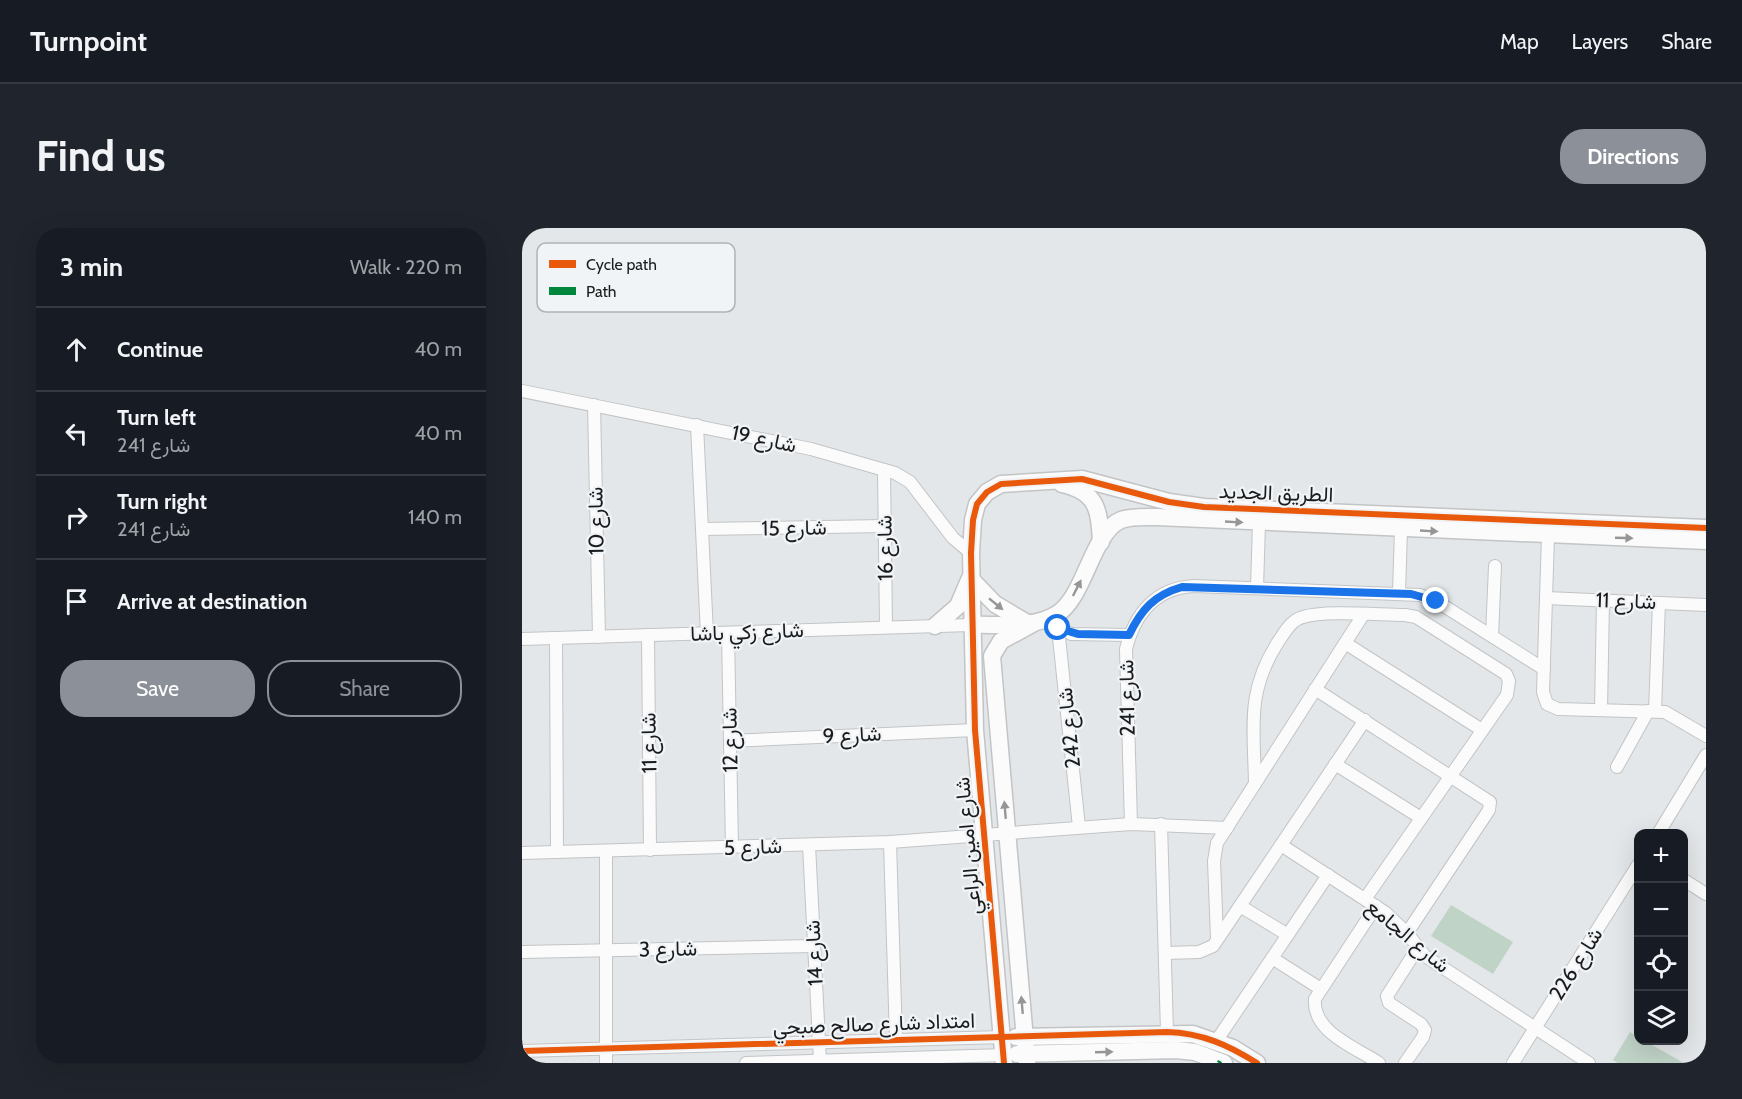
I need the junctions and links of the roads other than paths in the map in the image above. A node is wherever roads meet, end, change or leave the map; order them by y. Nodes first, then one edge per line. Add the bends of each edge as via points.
1 (522, 391) edge
2 (594, 405) junction
3 (698, 425) junction
4 (884, 470) junction
5 (1044, 479) junction
6 (1259, 524) junction
7 (885, 526) junction
8 (1706, 528) edge
9 (702, 529) junction
10 (1401, 530) junction
11 (1548, 536) junction
12 (1706, 541) edge
13 (1101, 542) junction
14 (970, 553) junction
15 (1495, 566) dead end
16 (970, 578) junction
17 (1257, 588) junction
18 (1399, 594) junction
19 (1546, 598) junction
20 (1603, 600) junction
21 (1659, 603) junction
22 (1706, 605) edge
23 (1363, 615) junction
24 (1042, 623) junction
25 (971, 625) junction
26 (935, 626) junction
27 (886, 627) junction
28 (728, 633) junction
29 (707, 634) junction
30 (648, 635) junction
31 (1129, 635) junction
32 (1492, 636) junction
33 (599, 637) junction
34 (556, 638) junction
35 (522, 639) edge
36 (1345, 643) junction
37 (1544, 669) junction
38 (1315, 689) junction
39 (1601, 710) junction
40 (1651, 711) junction
41 (1365, 720) junction
42 (975, 730) junction
43 (1482, 730) junction
44 (1706, 736) edge
45 (730, 741) junction
46 (1706, 755) edge
47 (1335, 764) junction
48 (1617, 767) dead end
49 (1451, 775) junction
50 (1255, 784) junction
51 (1421, 819) junction
52 (1131, 824) junction
53 (1161, 824) junction
54 (1079, 827) junction
55 (1227, 828) junction
56 (1661, 829) edge
57 (1008, 834) junction
58 (984, 836) junction
59 (890, 842) junction
60 (809, 845) junction
61 (1281, 845) junction
62 (732, 847) junction
63 (650, 850) junction
64 (606, 851) junction
65 (557, 852) junction
66 (522, 853) edge
67 (1634, 871) edge
68 (1328, 875) junction
69 (1688, 883) edge
70 (1705, 892) edge
71 (1370, 903) junction
72 (1240, 906) junction
73 (1407, 933) junction
74 (1288, 935) junction
75 (1217, 939) junction
76 (814, 946) junction
77 (1417, 949) junction
78 (606, 950) junction
79 (522, 952) edge
80 (1165, 953) junction
81 (1272, 958) junction
82 (1321, 989) junction
83 (1534, 1029) junction
84 (1167, 1032) junction
85 (1025, 1036) junction
86 (1002, 1037) junction
87 (896, 1040) junction
88 (1217, 1041) junction
89 (818, 1042) junction
90 (606, 1048) junction
91 (522, 1051) edge
92 (1004, 1059) edge
93 (1026, 1059) edge
94 (819, 1061) junction
95 (606, 1063) edge
96 (746, 1063) edge
97 (1224, 1063) edge
98 (1257, 1063) edge
99 (1379, 1063) edge
100 (1405, 1063) edge
101 (1513, 1063) edge
102 (1588, 1063) edge

1 - 2 street, شارع 19
2 - 3 street, شارع 19
2 - 33 street, شارع 10
3 - 4 street, شارع 19 via 811,448
3 - 9 street
4 - 7 street, شارع 16
4 - 14 street, شارع 19 via 910,482 953,538
5 - 8 street, الطريق الجديد via 1082,479 1204,507
5 - 13 street via 1086,492 1099,513
5 - 14 street, الطريق الجديد via 1001,484 987,492 977,504
6 - 10 street, الطريق الجديد
13 -> 6 street, الطريق الجديد via 1115,523 1123,519 1157,517
6 - 17 street
7 - 9 street, شارع 15
7 - 27 street, شارع 16
9 - 29 street
10 -> 11 street, الطريق الجديد
10 - 18 street
11 -> 12 street, الطريق الجديد
11 - 19 street
24 -> 13 street, الطريق الجديد via 1070,603
14 - 16 street, الطريق الجديد
15 - 32 street
16 -> 24 street via 995,604
16 - 25 street, الطريق الجديد
16 - 26 street via 958,606
17 - 18 street, شارع 241
17 - 31 street, شارع 241 via 1194,586 1170,590 1148,604
18 - 32 street, شارع 241 via 1428,597
19 - 20 street, شارع 11
19 - 37 street
20 - 21 street, شارع 11
20 - 39 street
21 - 22 street, شارع 11
21 - 40 street
23 - 36 street
23 - 43 street via 1416,617 1506,674 1507,695
23 - 50 street via 1302,617 1286,629 1264,664 1254,697
24 - 25 street
24 - 31 street via 1078,634
24 - 54 street, شارع 242
57 -> 24 street, شارع امين الراعي via 992,656 1001,641
25 - 26 street, شارع زكي باشا
25 - 42 street, شارع امين الراعي
26 - 27 street, شارع زكي باشا
27 - 28 street, شارع زكي باشا
28 - 29 street, شارع زكي باشا
28 - 45 street, شارع 12
29 - 30 street, شارع زكي باشا
30 - 33 street, شارع زكي باشا
30 - 63 street, شارع 11
31 - 52 street, شارع 241 via 1125,662
32 - 37 street, شارع 241
33 - 34 street, شارع زكي باشا
34 - 35 street, شارع زكي باشا
34 - 65 street
36 - 38 street
36 - 43 street
37 - 39 street via 1544,698 1552,707
38 - 41 street
38 - 50 street
39 - 40 street
40 - 44 street via 1665,712
40 - 48 street
41 - 47 street
41 - 49 street
42 - 45 street, شارع 9
42 - 58 street, شارع امين الراعي
43 - 49 street
45 - 62 street, شارع 12
46 - 56 street
47 - 51 street
47 - 61 street
49 - 51 street
49 - 73 street via 1488,798 1491,806
50 - 55 street
51 - 71 street
52 - 53 street, شارع 5
52 - 54 street, شارع 5
53 - 55 street, شارع 5
53 - 80 street
54 - 57 street, شارع 5
55 - 75 street via 1217,843 1214,861
57 - 58 street, شارع 5
85 -> 57 street, شارع امين الراعي
58 - 59 street, شارع 5
58 - 86 street, شارع امين الراعي
59 - 60 street, شارع 5
59 - 87 street
60 - 62 street, شارع 5
60 - 76 street, شارع 14
61 - 68 street, شارع الجامع
61 - 72 street
62 - 63 street, شارع 5
63 - 64 street, شارع 5
64 - 65 street, شارع 5
64 - 78 street
65 - 66 street, شارع 5
67 - 83 street, شارع 226
68 - 71 street, شارع الجامع
68 - 74 street
69 - 70 street
71 - 73 street, شارع الجامع
71 - 82 street
72 - 74 street
72 - 75 street
73 - 77 street, شارع الجامع
74 - 81 street
75 - 80 street via 1207,950
76 - 78 street, شارع 3
76 - 89 street, شارع 14
77 - 83 street, شارع الجامع
77 - 100 street via 1387,996 1389,1003 1425,1030
78 - 79 street, شارع 3
78 - 90 street
80 - 84 street
81 - 82 street
81 - 88 street
82 - 99 street via 1315,999 1318,1021
83 - 101 street, شارع 226
83 - 102 street, شارع الجامع
84 - 85 street, امتداد شارع صالح صبحي
84 - 88 street, امتداد شارع صالح صبحي
85 - 86 street, امتداد شارع صالح صبحي
85 - 93 street, شارع امين الراعي
86 - 87 street, امتداد شارع صالح صبحي
86 - 92 street, شارع امين الراعي
87 - 89 street, امتداد شارع صالح صبحي
88 - 98 street, امتداد شارع صالح صبحي
89 - 90 street, امتداد شارع صالح صبحي
89 - 94 street, شارع 14
90 - 91 street, امتداد شارع صالح صبحي
90 - 95 street
92 - 93 street, امتداد شارع صالح صبحي
92 - 94 street, امتداد شارع صالح صبحي
93 -> 97 street, امتداد شارع صالح صبحي via 1176,1050 1195,1052
94 - 96 street, امتداد شارع صالح صبحي

